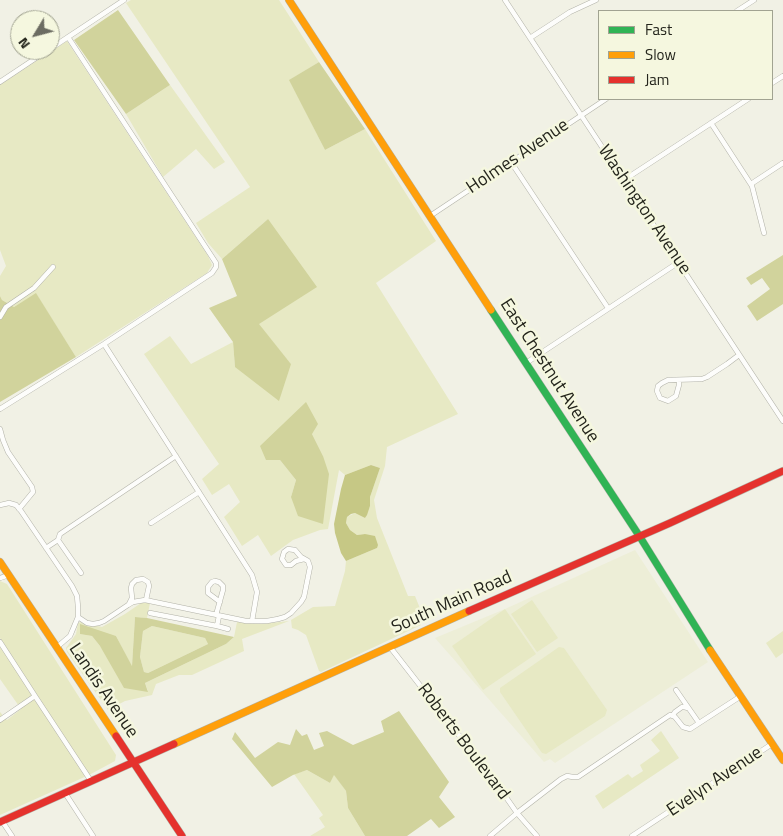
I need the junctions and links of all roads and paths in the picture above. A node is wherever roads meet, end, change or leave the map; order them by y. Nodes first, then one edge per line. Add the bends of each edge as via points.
1 (124, 0) edge
2 (290, 0) edge
3 (505, 0) edge
4 (596, 0) edge
5 (754, 0) edge
6 (739, 10) edge
7 (68, 37) junction
8 (530, 38) junction
9 (60, 42) edge
10 (33, 60) edge
11 (0, 82) edge
12 (604, 100) edge
13 (746, 100) edge
14 (581, 115) junction
15 (712, 123) junction
16 (511, 162) junction
17 (783, 163) edge
18 (624, 180) junction
19 (751, 184) junction
20 (430, 216) junction
21 (764, 233) dead end
22 (679, 262) junction
23 (53, 267) dead end
24 (608, 308) junction
25 (0, 317) edge
26 (104, 344) junction
27 (740, 355) junction
28 (526, 363) junction
29 (679, 380) junction
30 (0, 409) edge
31 (783, 421) edge
32 (0, 429) edge
33 (1, 434) edge
34 (176, 456) junction
35 (783, 471) edge
36 (199, 492) junction
37 (0, 505) edge
38 (19, 509) junction
39 (151, 523) dead end
40 (640, 537) junction
41 (58, 540) junction
42 (46, 548) junction
43 (304, 559) junction
44 (0, 562) edge
45 (81, 573) dead end
46 (9, 575) junction
47 (0, 578) edge
48 (146, 600) junction
49 (220, 602) junction
50 (165, 604) junction
51 (128, 605) junction
52 (150, 613) dead end
53 (163, 616) junction
54 (218, 616) junction
55 (78, 617) junction
56 (252, 621) junction
57 (217, 626) junction
58 (228, 629) dead end
59 (0, 642) edge
60 (57, 647) junction
61 (390, 647) junction
62 (676, 690) dead end
63 (35, 696) junction
64 (741, 696) junction
65 (689, 709) junction
66 (673, 715) junction
67 (0, 720) edge
68 (699, 723) junction
69 (772, 744) junction
70 (783, 760) edge
71 (133, 762) junction
72 (91, 781) junction
73 (65, 793) junction
74 (517, 813) junction
75 (1, 821) edge
76 (12, 836) edge
77 (93, 836) edge
78 (182, 836) edge
79 (490, 836) edge
80 (536, 836) edge
81 (632, 836) edge

1 - 7 street
2 - 20 main road, East Chestnut Avenue
3 - 8 street, Washington Avenue
4 - 8 street via 570,12
5 - 6 street
7 - 9 street
7 - 26 street via 216,263 212,273
8 - 14 street, Washington Avenue
10 - 11 street
12 - 14 street, Holmes Avenue
13 - 15 street
14 - 16 street, Holmes Avenue
14 - 18 street, Washington Avenue
15 - 18 street
15 - 19 street
16 - 20 street, Holmes Avenue
16 - 24 street
17 - 19 street
18 - 22 street, Washington Avenue
19 - 21 street
20 - 28 main road, East Chestnut Avenue
22 - 24 street
22 - 27 street, Washington Avenue
23 - 25 street via 34,288 6,307
24 - 28 street
26 - 30 street
26 - 34 street
27 - 29 street via 707,377
27 - 31 street, Washington Avenue
28 - 40 main road, East Chestnut Avenue
29 - 29 street via 676,396 668,401 660,398 657,391 660,384
32 - 33 street
33 - 38 street via 8,452 32,487 33,492
34 - 36 street
34 - 41 street via 60,534
35 - 40 main road, South Main Road
36 - 39 street
36 - 56 street via 252,575 257,592
37 - 38 street via 9,503
38 - 42 street
40 - 61 main road, South Main Road
40 - 64 main road, East Chestnut Avenue
41 - 42 street
41 - 45 street
42 - 55 street via 77,596
43 - 43 street via 295,550 288,549 282,559 288,566
43 - 56 street via 310,567 304,597 296,608 285,617
44 - 46 main road, Landis Avenue
46 - 47 street
46 - 60 main road, Landis Avenue
48 - 50 street
48 - 51 street
48 - 51 street via 148,582 136,580 132,584 132,598
49 - 49 street via 224,590 215,581 208,587 208,593
49 - 54 street
50 - 53 street
50 - 54 street
51 - 55 street via 99,623 87,623
52 - 53 street
53 - 57 street
54 - 56 street
54 - 57 street
55 - 60 street via 70,636
57 - 58 street
59 - 63 street
60 - 71 main road, Landis Avenue
61 - 71 main road, South Main Road
61 - 74 street, Roberts Boulevard
62 - 65 street
63 - 67 street
63 - 72 street
64 - 68 street
64 - 69 main road, East Chestnut Avenue
65 - 66 street via 682,707
65 - 68 street
66 - 68 street via 686,729
66 - 74 street via 583,774 564,777
69 - 70 main road, East Chestnut Avenue
69 - 81 street, Evelyn Avenue
71 - 72 main road, South Main Road
71 - 78 main road, Landis Avenue
72 - 73 main road, South Main Road
73 - 75 main road, South Main Road
73 - 77 street
74 - 79 street
74 - 80 street, Roberts Boulevard
75 - 76 street

